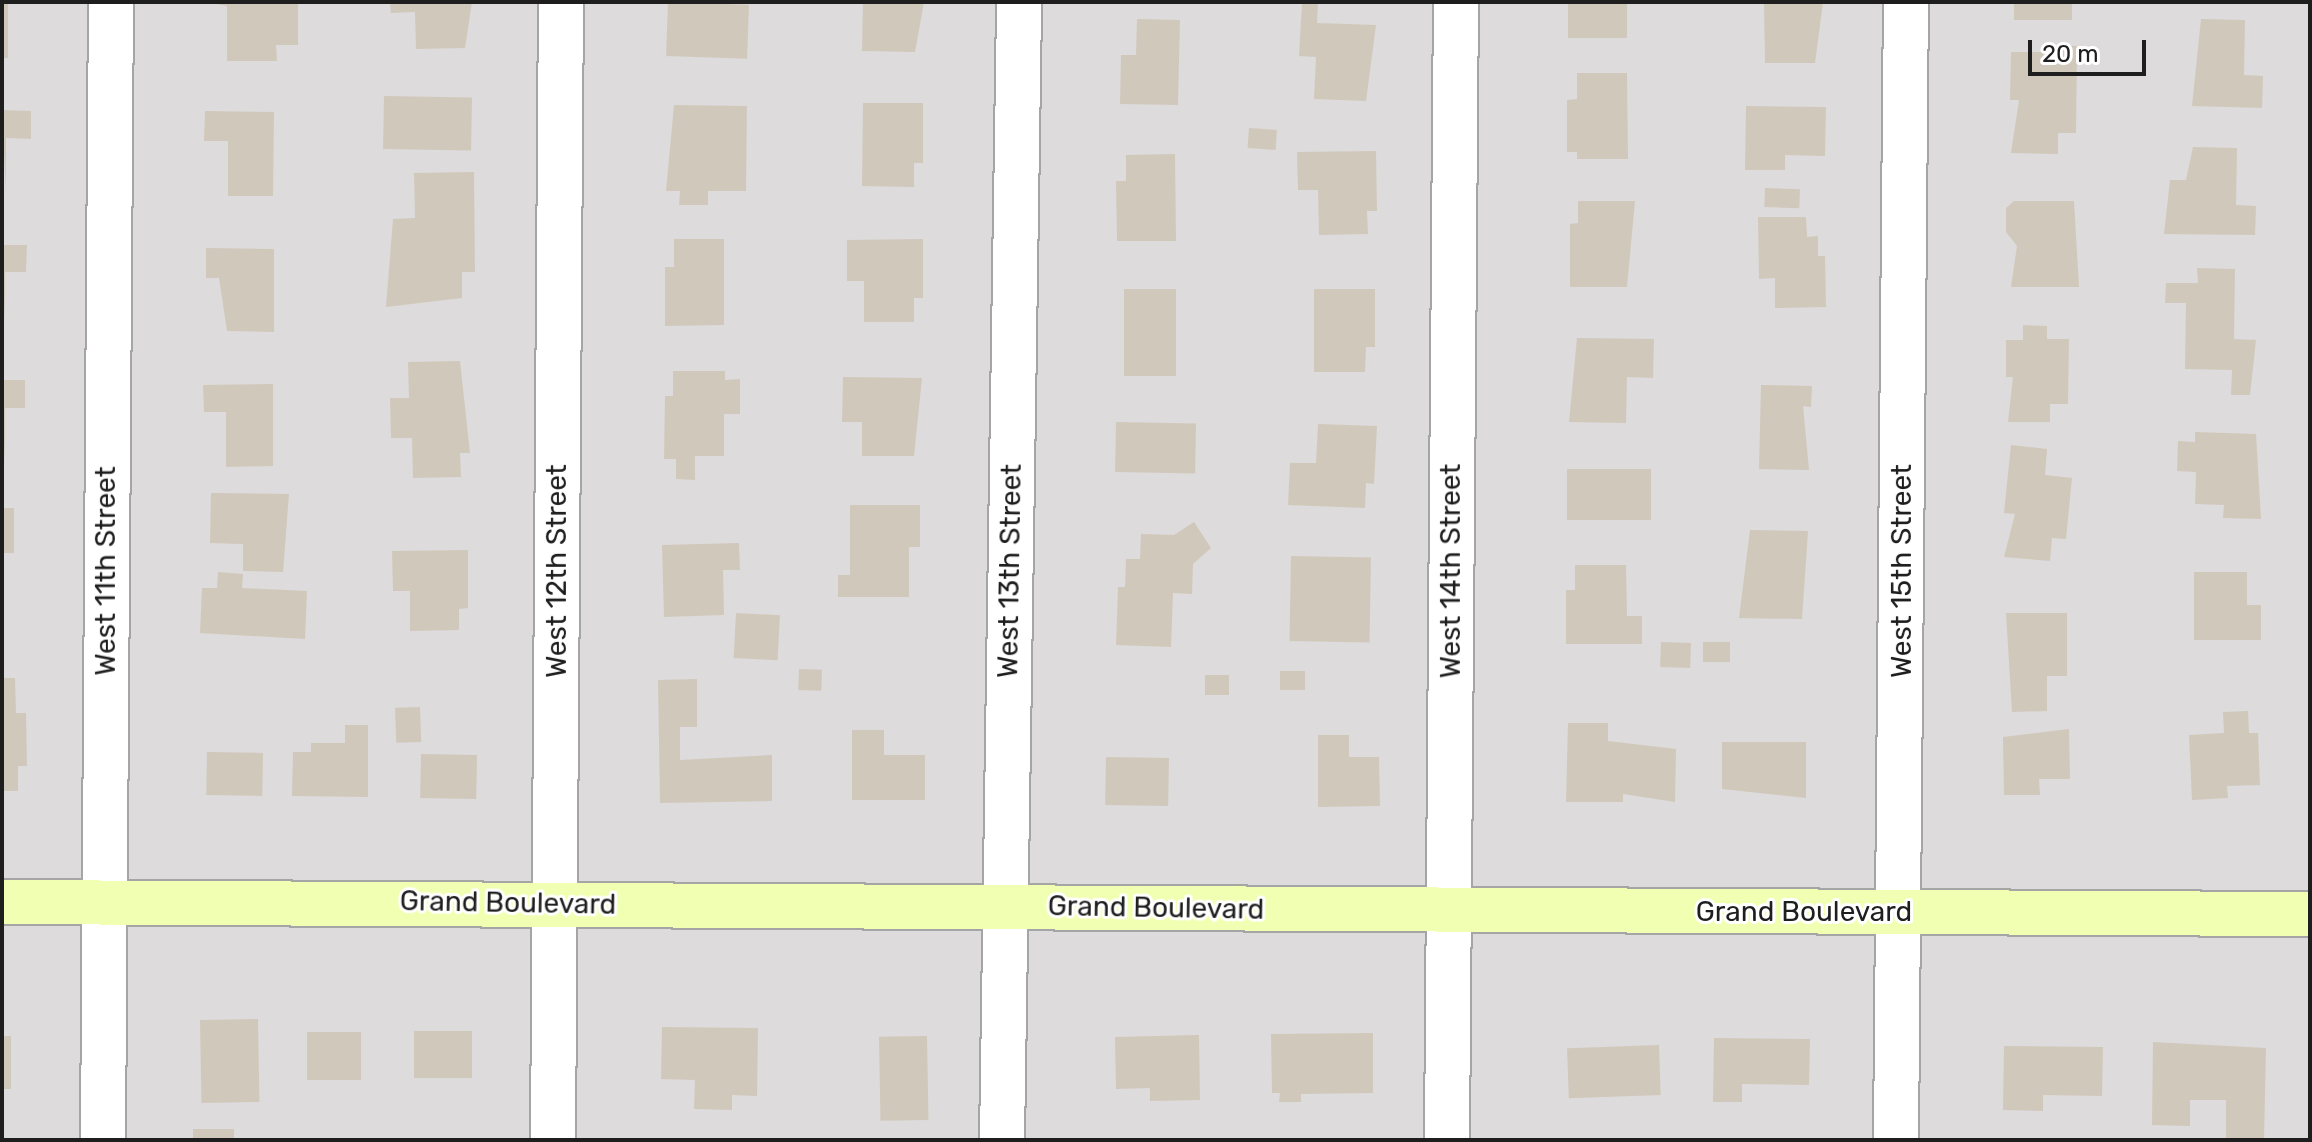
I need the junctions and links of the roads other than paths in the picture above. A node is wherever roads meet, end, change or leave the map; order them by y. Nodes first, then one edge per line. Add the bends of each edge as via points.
1 (111, 2) edge
2 (561, 2) edge
3 (1019, 2) edge
4 (1456, 2) edge
5 (1906, 2) edge
6 (2, 902) edge
7 (104, 902) junction
8 (555, 905) junction
9 (1004, 906) junction
10 (1899, 911) junction
11 (1449, 913) junction
12 (2310, 914) edge
13 (103, 1140) edge
14 (553, 1140) edge
15 (1002, 1140) edge
16 (1447, 1140) edge
17 (1896, 1140) edge

1 - 7 street, West 11th Street
2 - 8 street, West 12th Street
3 - 9 street, West 13th Street
4 - 11 street, West 14th Street
5 - 10 street, West 15th Street
6 - 7 street, Grand Boulevard
7 - 8 street, Grand Boulevard
7 - 13 street, West 11th Street
8 - 9 street, Grand Boulevard
8 - 14 street, West 12th Street
9 - 11 street, Grand Boulevard
9 - 15 street, West 13th Street
10 - 11 street, Grand Boulevard
10 - 12 street, Grand Boulevard
10 - 17 street, West 15th Street
11 - 16 street, West 14th Street

